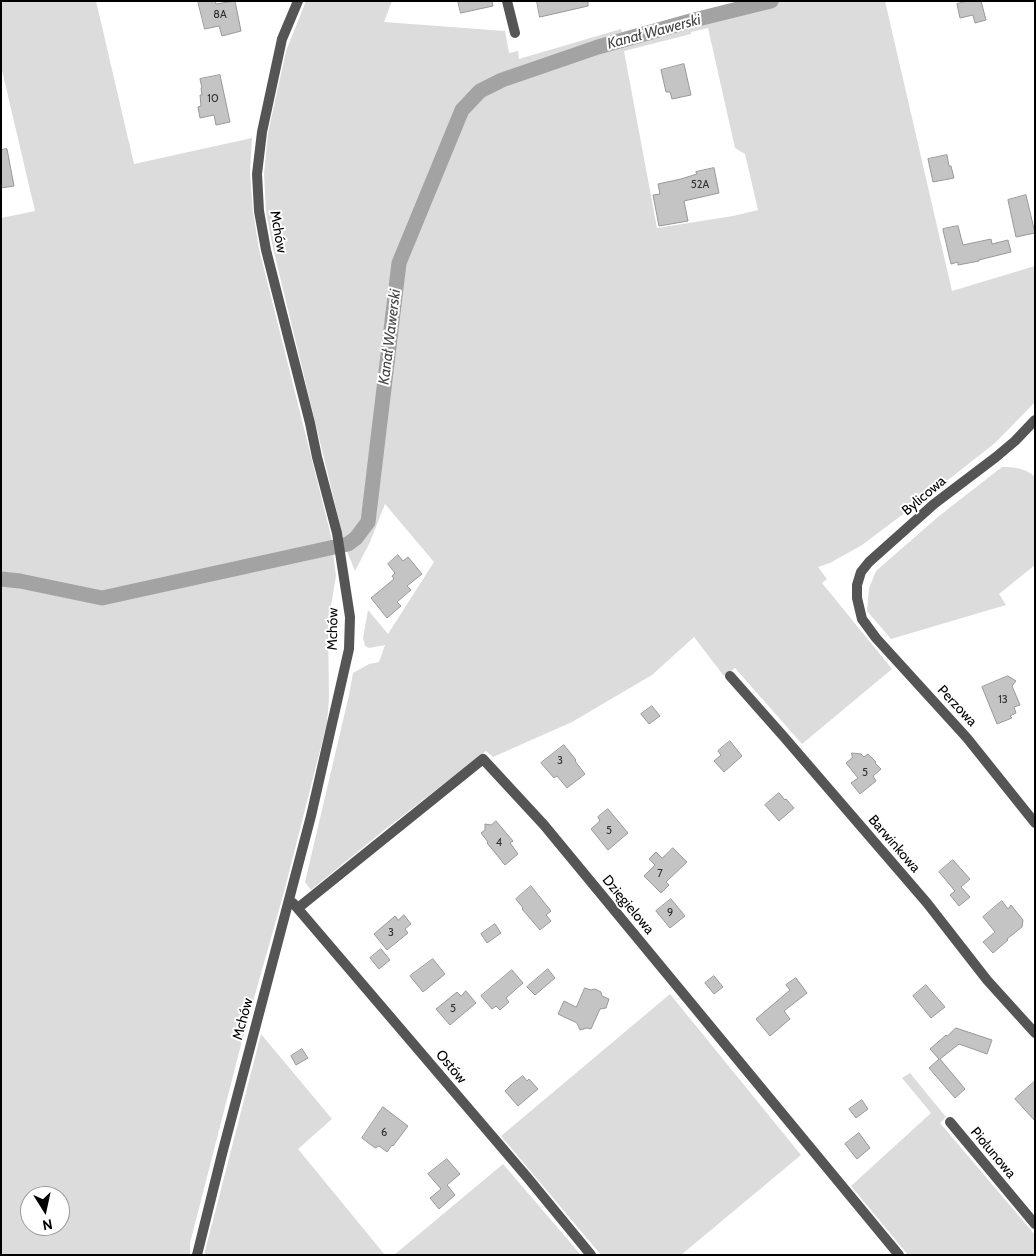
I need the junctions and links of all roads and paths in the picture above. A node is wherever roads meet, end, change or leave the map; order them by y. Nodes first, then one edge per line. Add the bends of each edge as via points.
1 (298, 1) edge
2 (507, 1) edge
3 (515, 33) dead end
4 (1035, 420) edge
5 (859, 609) joint
6 (730, 676) dead end
7 (1035, 823) edge
8 (289, 899) junction
9 (298, 908) junction
10 (1035, 1033) edge
11 (950, 1122) dead end
12 (1035, 1224) edge
13 (198, 1255) edge
14 (591, 1255) edge
15 (899, 1255) edge

1 - 8 street, Mchów via 282,39 262,132 257,174 260,211 266,250 337,533 350,617 349,649
2 - 3 street
4 - 5 street, Bylicowa via 1015,441 934,504 869,562 857,585
5 - 7 street, Perzowa via 876,638 967,738
6 - 10 street, Barwinkowa
8 - 9 street, Ostów
8 - 13 street, Mchów
9 - 14 street, Ostów
9 - 15 street, Dzięgielowa via 483,759 544,825
11 - 12 street, Piołunowa

